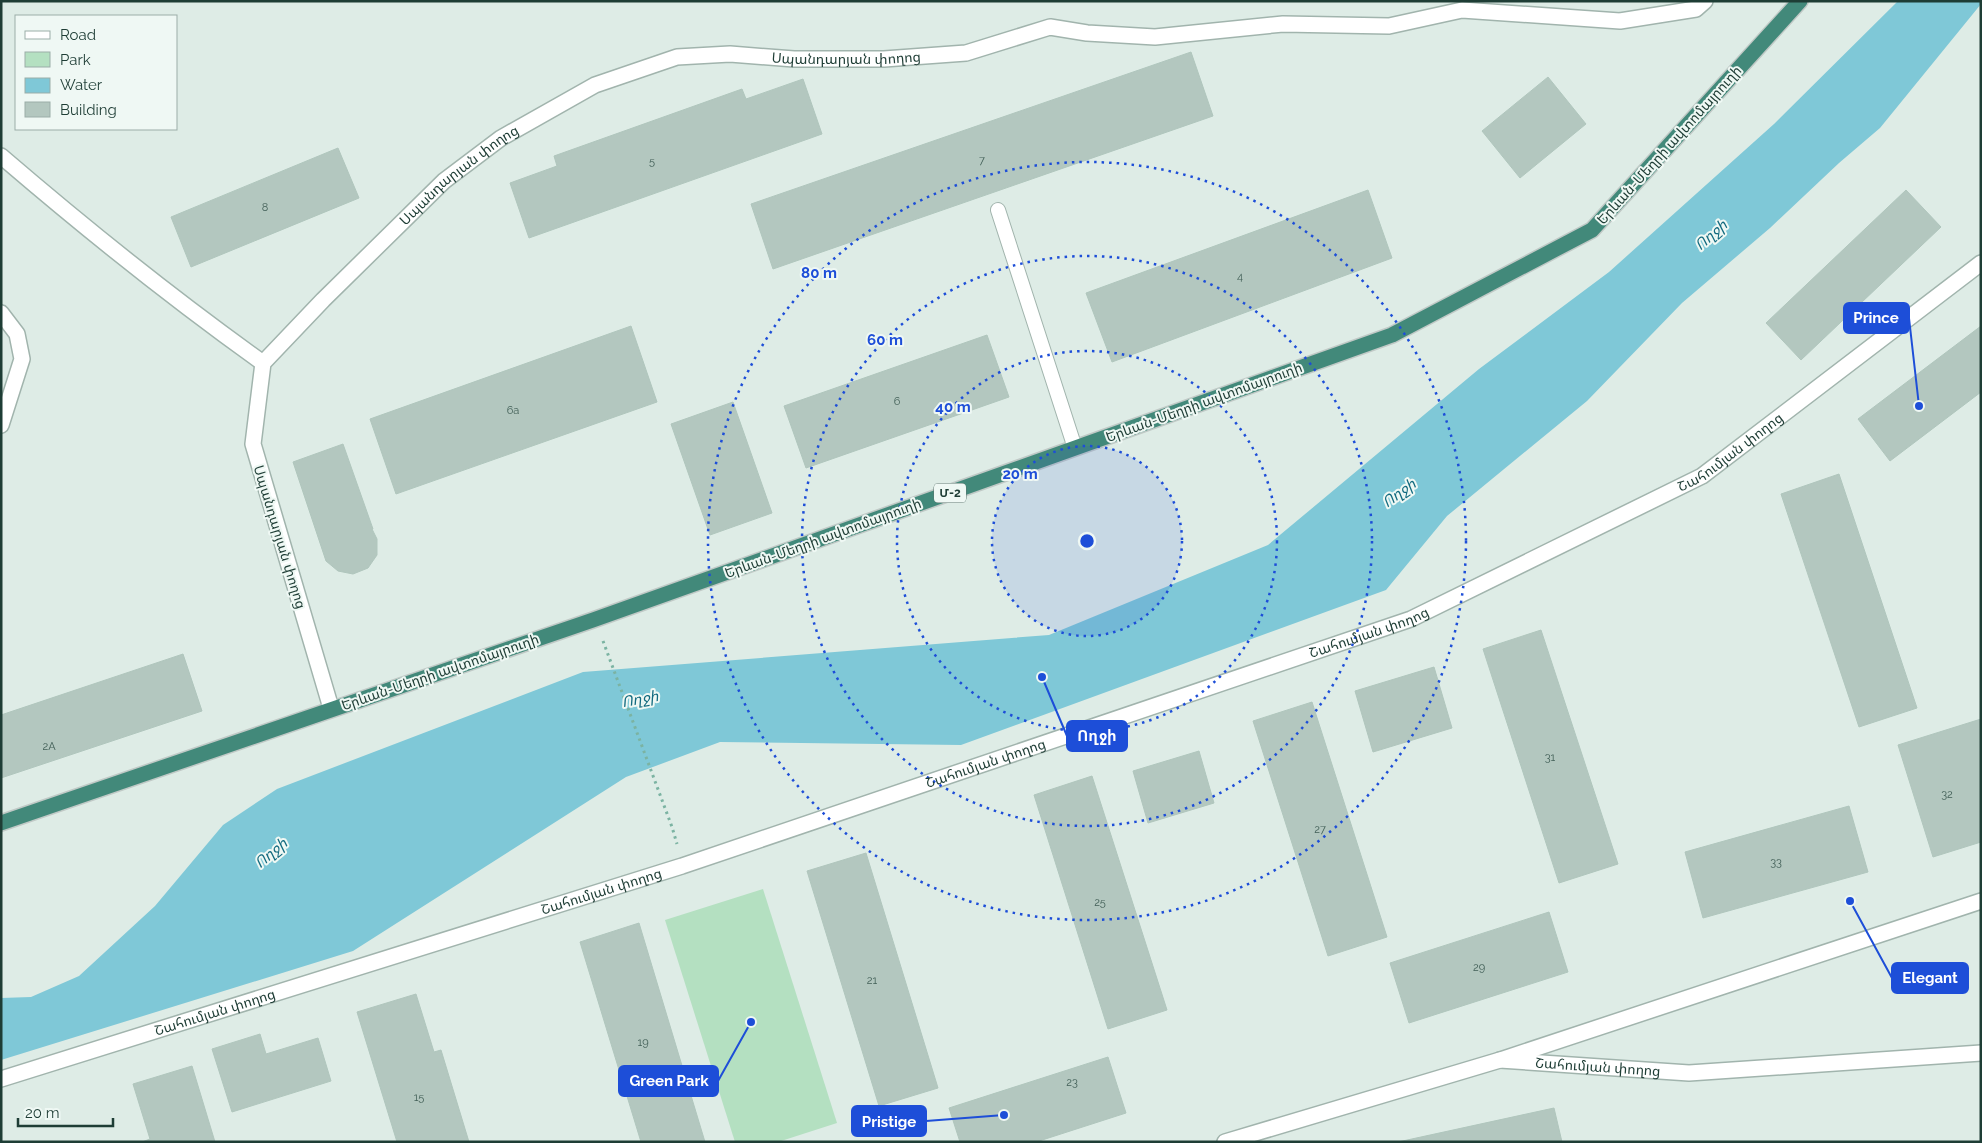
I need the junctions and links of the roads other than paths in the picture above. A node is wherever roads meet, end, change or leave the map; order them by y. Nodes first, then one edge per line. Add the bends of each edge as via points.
1 (1705, 1) edge
2 (1800, 1) edge
3 (1, 156) edge
4 (998, 210) dead end
5 (1981, 263) edge
6 (1, 313) edge
7 (263, 363) junction
8 (1, 425) edge
9 (1075, 448) junction
10 (331, 708) junction
11 (1, 823) edge
12 (1981, 902) edge
13 (1981, 1053) edge
14 (1500, 1060) junction
15 (1, 1079) edge
16 (1225, 1142) edge

1 - 7 street, Սպանդարյան փողոց via 1696,9 1620,21 1462,10 1389,26 1283,24 1156,37 1087,33 1050,26 966,53 884,59 794,59 730,54 677,57 595,85 502,138 444,181
2 - 9 highway, Երևան-Մեղրի ավտոմայրուղի / Մ-2 via 1592,230 1392,335
3 - 7 street via 186,308
4 - 9 lane
5 - 15 street, Շահումյան փողոց via 1702,476 1411,619 682,866
6 - 8 street via 17,334 22,359
7 - 10 street, Սպանդարյան փողոց via 253,444
9 - 10 highway, Երևան-Մեղրի ավտոմայրուղի / Մ-2 via 593,620
10 - 11 highway, Երևան-Մեղրի ավտոմայրուղի / Մ-2
12 - 14 street
13 - 14 street, Շահումյան փողոց via 1689,1074
14 - 16 street, Շահումյան փողոց

